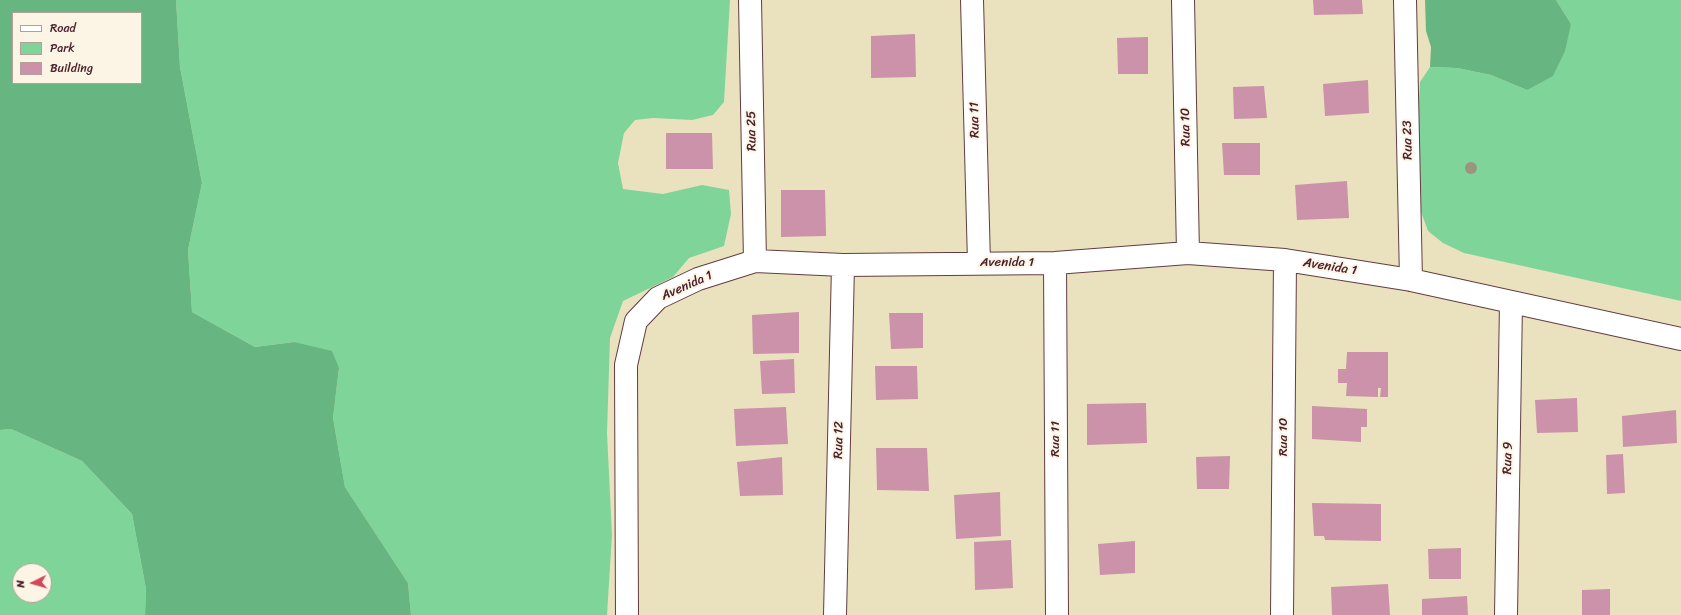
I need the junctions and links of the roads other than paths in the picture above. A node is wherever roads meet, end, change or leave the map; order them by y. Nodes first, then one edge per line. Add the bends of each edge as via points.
1 (750, 0) edge
2 (972, 0) edge
3 (1183, 0) edge
4 (1405, 0) edge
5 (1188, 253) junction
6 (1285, 260) junction
7 (755, 261) junction
8 (1055, 262) junction
9 (979, 263) junction
10 (843, 265) junction
11 (1411, 280) junction
12 (1511, 302) junction
13 (1681, 339) edge
14 (627, 615) edge
15 (835, 615) edge
16 (1057, 615) edge
17 (1282, 615) edge
18 (1506, 615) edge

1 - 7 street, Rua 25
2 - 9 street, Rua 11
3 - 5 street, Rua 10
4 - 11 street, Rua 23
5 - 6 street, Avenida 1
5 - 8 street, Avenida 1
6 - 11 street, Avenida 1
6 - 17 street, Rua 10
7 - 10 street, Avenida 1
7 - 14 street, Avenida 1 via 698,279 658,298 636,321 626,365
8 - 9 street, Avenida 1
8 - 16 street, Rua 11
9 - 10 street, Avenida 1
10 - 15 street, Rua 12
11 - 12 street, Avenida 1
12 - 13 street, Avenida 1
12 - 18 street, Rua 9

